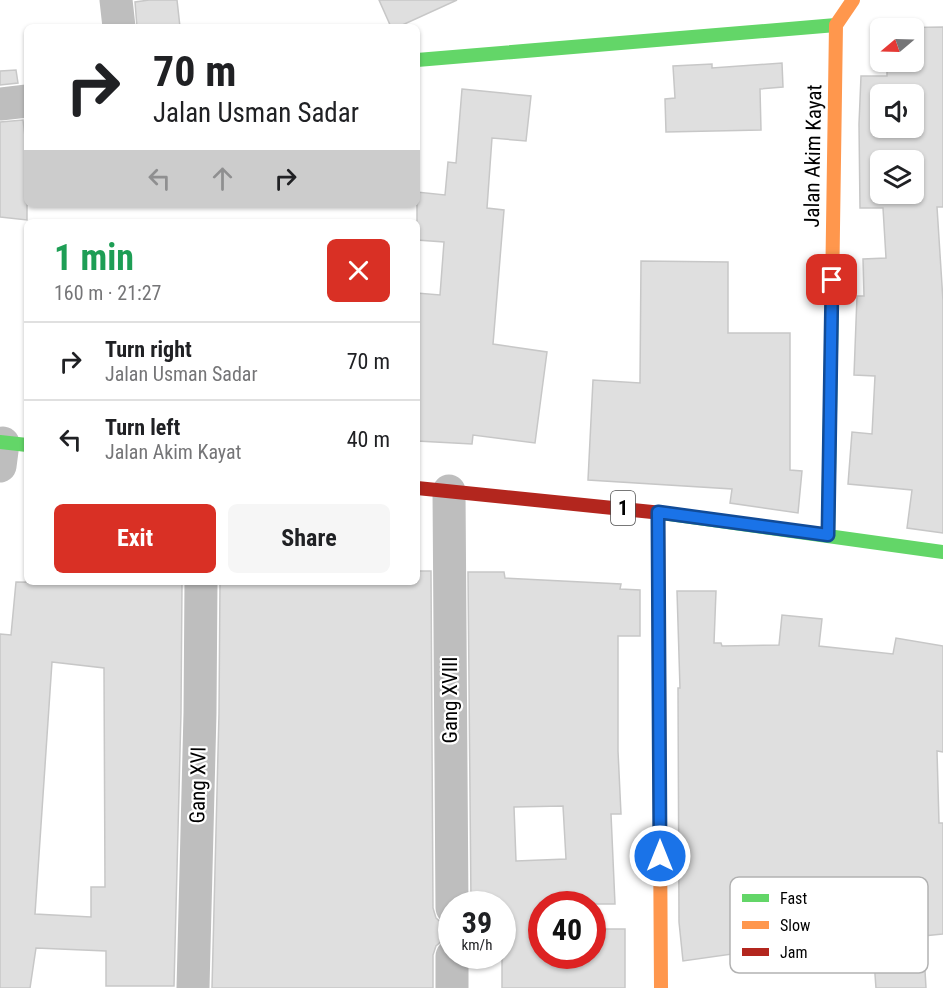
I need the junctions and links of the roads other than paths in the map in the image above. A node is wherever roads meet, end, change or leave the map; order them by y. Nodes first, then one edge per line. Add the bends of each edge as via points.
1 (116, 0) edge
2 (852, 0) edge
3 (119, 24) edge
4 (836, 25) junction
5 (420, 60) edge
6 (24, 101) edge
7 (0, 104) edge
8 (433, 489) edge
9 (658, 512) junction
10 (828, 535) junction
11 (943, 552) edge
12 (201, 585) edge
13 (451, 891) edge
14 (452, 969) edge
15 (194, 988) edge
16 (452, 988) edge
17 (661, 988) edge

1 - 3 street
2 - 4 main road
4 - 5 main road
4 - 10 main road, Jalan Akim Kayat
6 - 7 street
8 - 9 main road, 1
8 - 13 street, Gang XVIII
9 - 10 main road, 1
9 - 17 main road
10 - 11 main road, 1
12 - 15 street, Gang XVI
14 - 16 street

